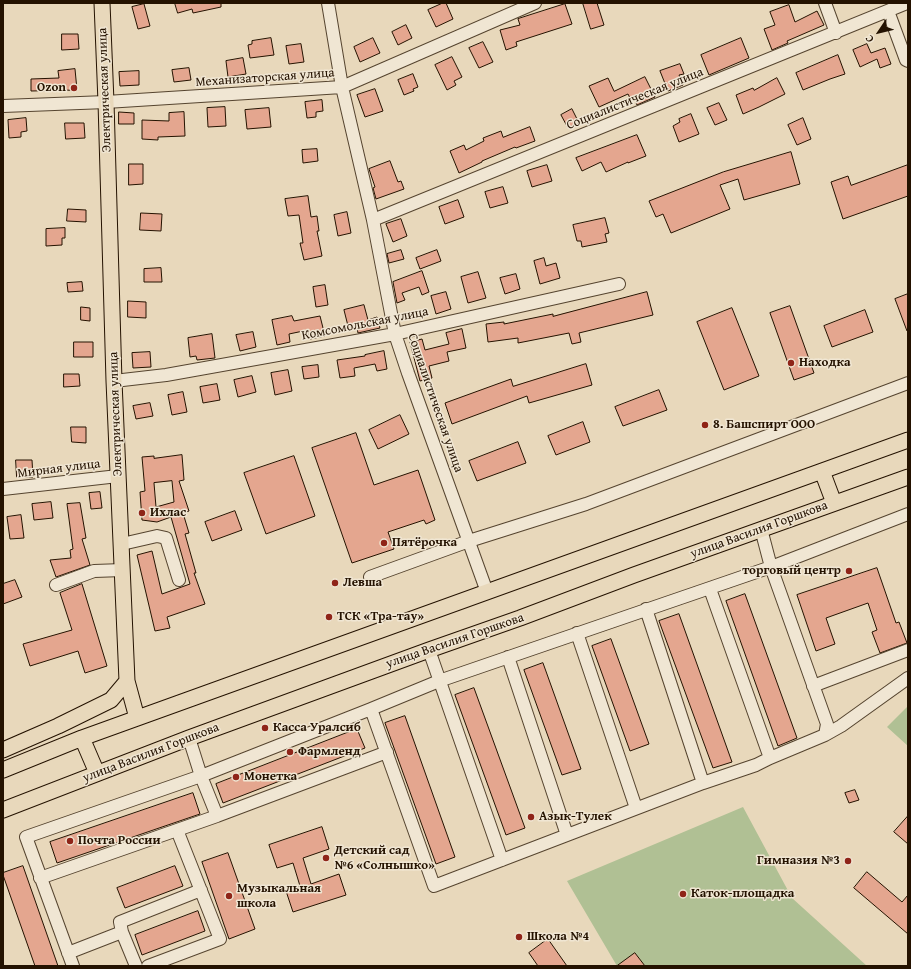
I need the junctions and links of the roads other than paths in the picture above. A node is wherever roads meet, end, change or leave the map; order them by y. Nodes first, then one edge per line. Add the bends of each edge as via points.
1 (103, 3) edge
2 (328, 3) edge
3 (535, 3) edge
4 (825, 3) edge
5 (907, 3) edge
6 (888, 11) junction
7 (836, 33) junction
8 (908, 61) edge
9 (342, 88) junction
10 (106, 102) junction
11 (3, 106) edge
12 (373, 220) junction
13 (619, 284) dead end
14 (395, 334) junction
15 (114, 381) junction
16 (908, 383) edge
17 (908, 440) edge
18 (822, 471) junction
19 (118, 476) junction
20 (908, 477) edge
21 (3, 490) edge
22 (834, 503) junction
23 (908, 514) edge
24 (761, 529) junction
25 (469, 541) junction
26 (122, 544) junction
27 (771, 567) junction
28 (123, 570) junction
29 (370, 577) dead end
30 (179, 580) dead end
31 (56, 585) dead end
32 (710, 589) junction
33 (487, 592) junction
34 (646, 609) junction
35 (578, 633) junction
36 (429, 650) junction
37 (908, 650) edge
38 (508, 657) junction
39 (908, 678) edge
40 (127, 681) junction
41 (439, 682) junction
42 (813, 686) junction
43 (371, 708) junction
44 (137, 718) junction
45 (825, 734) junction
46 (82, 738) junction
47 (189, 738) junction
48 (3, 750) edge
49 (387, 752) junction
50 (770, 758) junction
51 (3, 770) edge
52 (97, 772) junction
53 (202, 776) junction
54 (703, 783) junction
55 (636, 808) junction
56 (3, 810) edge
57 (217, 816) junction
58 (177, 830) junction
59 (567, 835) junction
60 (502, 860) junction
61 (40, 878) junction
62 (201, 890) junction
63 (122, 932) junction
64 (68, 953) junction
65 (73, 966) edge
66 (136, 966) edge
67 (148, 966) edge

1 - 10 main road, Электрическая улица
2 - 9 street, Социалистическая улица
3 - 9 street, Механизаторская улица
4 - 7 street
5 - 6 street, Социалистическая улица
6 - 7 street, Социалистическая улица
6 - 8 street
7 - 12 street, Социалистическая улица
9 - 10 street, Механизаторская улица
9 - 12 street, Социалистическая улица
10 - 11 street, Механизаторская улица
10 - 15 main road, Электрическая улица
12 - 14 street, Социалистическая улица
13 - 14 street, Комсомольская улица
14 - 15 street, Комсомольская улица via 166,375
14 - 25 street, Социалистическая улица
15 - 19 main road, Электрическая улица
16 - 25 street via 586,504
17 - 18 main road
18 - 22 main road
18 - 33 main road
19 - 21 street, Мирная улица
19 - 26 main road, Электрическая улица
20 - 22 main road, улица Василия Горшкова
22 - 24 main road, улица Василия Горшкова
23 - 27 street
24 - 27 street
24 - 36 main road, улица Василия Горшкова
25 - 29 street
25 - 33 street, Социалистическая улица
26 - 28 main road, Электрическая улица
26 - 30 street via 157,536 166,538
27 - 32 street
27 - 42 street
28 - 31 street via 94,571
28 - 40 main road, Электрическая улица
32 - 34 street
32 - 50 street
33 - 44 main road
34 - 35 street
34 - 54 street
35 - 38 street
35 - 55 street
36 - 41 street
36 - 47 main road, улица Василия Горшкова
37 - 42 street
38 - 41 street
38 - 59 street
39 - 45 street via 841,726
40 - 44 main road, Электрическая улица
40 - 48 main road via 111,700
41 - 43 street
41 - 60 street
42 - 45 street via 827,724
43 - 49 street
43 - 53 street
44 - 46 main road
45 - 50 street
46 - 51 main road
46 - 52 main road
47 - 52 main road, улица Василия Горшкова
47 - 53 street
49 - 57 street
49 - 60 street via 434,886
50 - 54 street
52 - 56 main road, улица Василия Горшкова
53 - 57 street
53 - 61 street via 26,837
54 - 55 street
55 - 59 street
57 - 58 street
58 - 61 street
58 - 62 street
59 - 60 street
61 - 64 street
62 - 63 street via 120,922
62 - 67 street via 220,938
63 - 64 street
63 - 66 street
64 - 65 street

